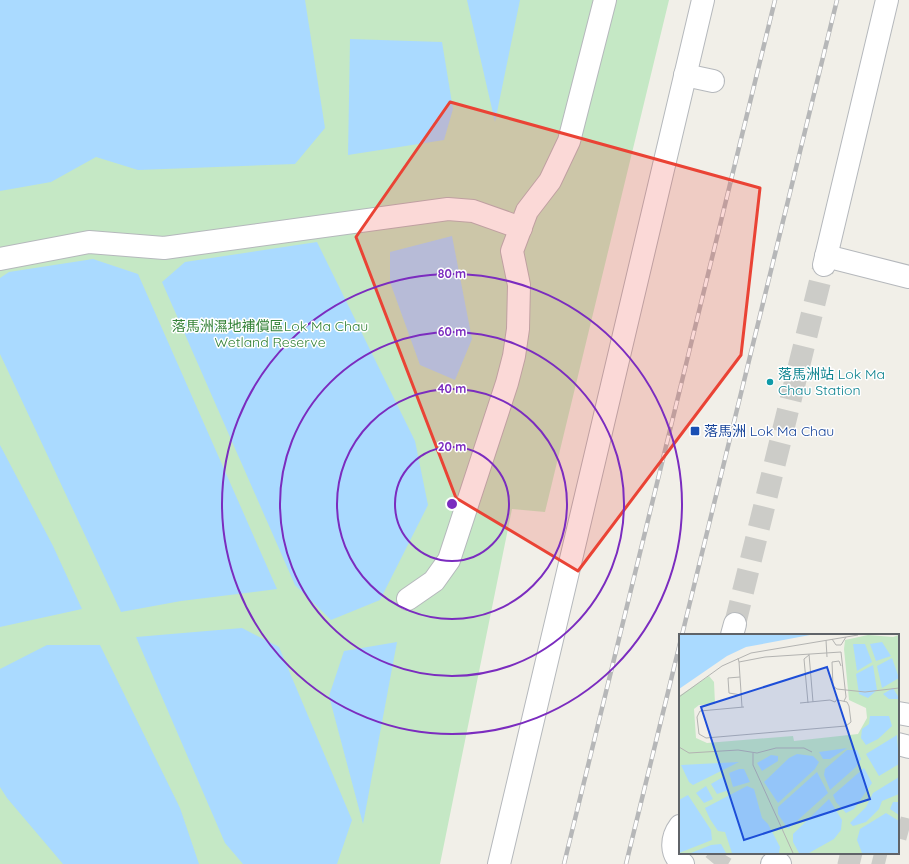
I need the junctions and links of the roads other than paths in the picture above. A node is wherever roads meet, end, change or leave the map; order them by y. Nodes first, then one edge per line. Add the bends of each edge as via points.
1 (605, 0) edge
2 (703, 0) edge
3 (887, 0) edge
4 (685, 74) junction
5 (713, 81) dead end
6 (521, 228) junction
7 (0, 259) edge
8 (908, 274) edge
9 (408, 599) dead end
10 (899, 713) edge
11 (909, 715) edge
12 (899, 744) edge
13 (909, 747) edge
14 (679, 828) edge
15 (681, 863) edge
16 (499, 864) edge
17 (772, 864) edge
18 (780, 864) edge

1 - 6 lane via 569,140 550,181 527,211
2 - 4 lane
3 - 8 lane via 825,261
4 - 5 lane
4 - 16 lane
6 - 7 lane via 473,211 448,209 164,248 89,242
6 - 9 lane via 512,251 519,285 518,329 507,383 449,560 434,581
10 - 11 lane
12 - 13 lane
14 - 15 lane via 673,844
17 - 18 lane

